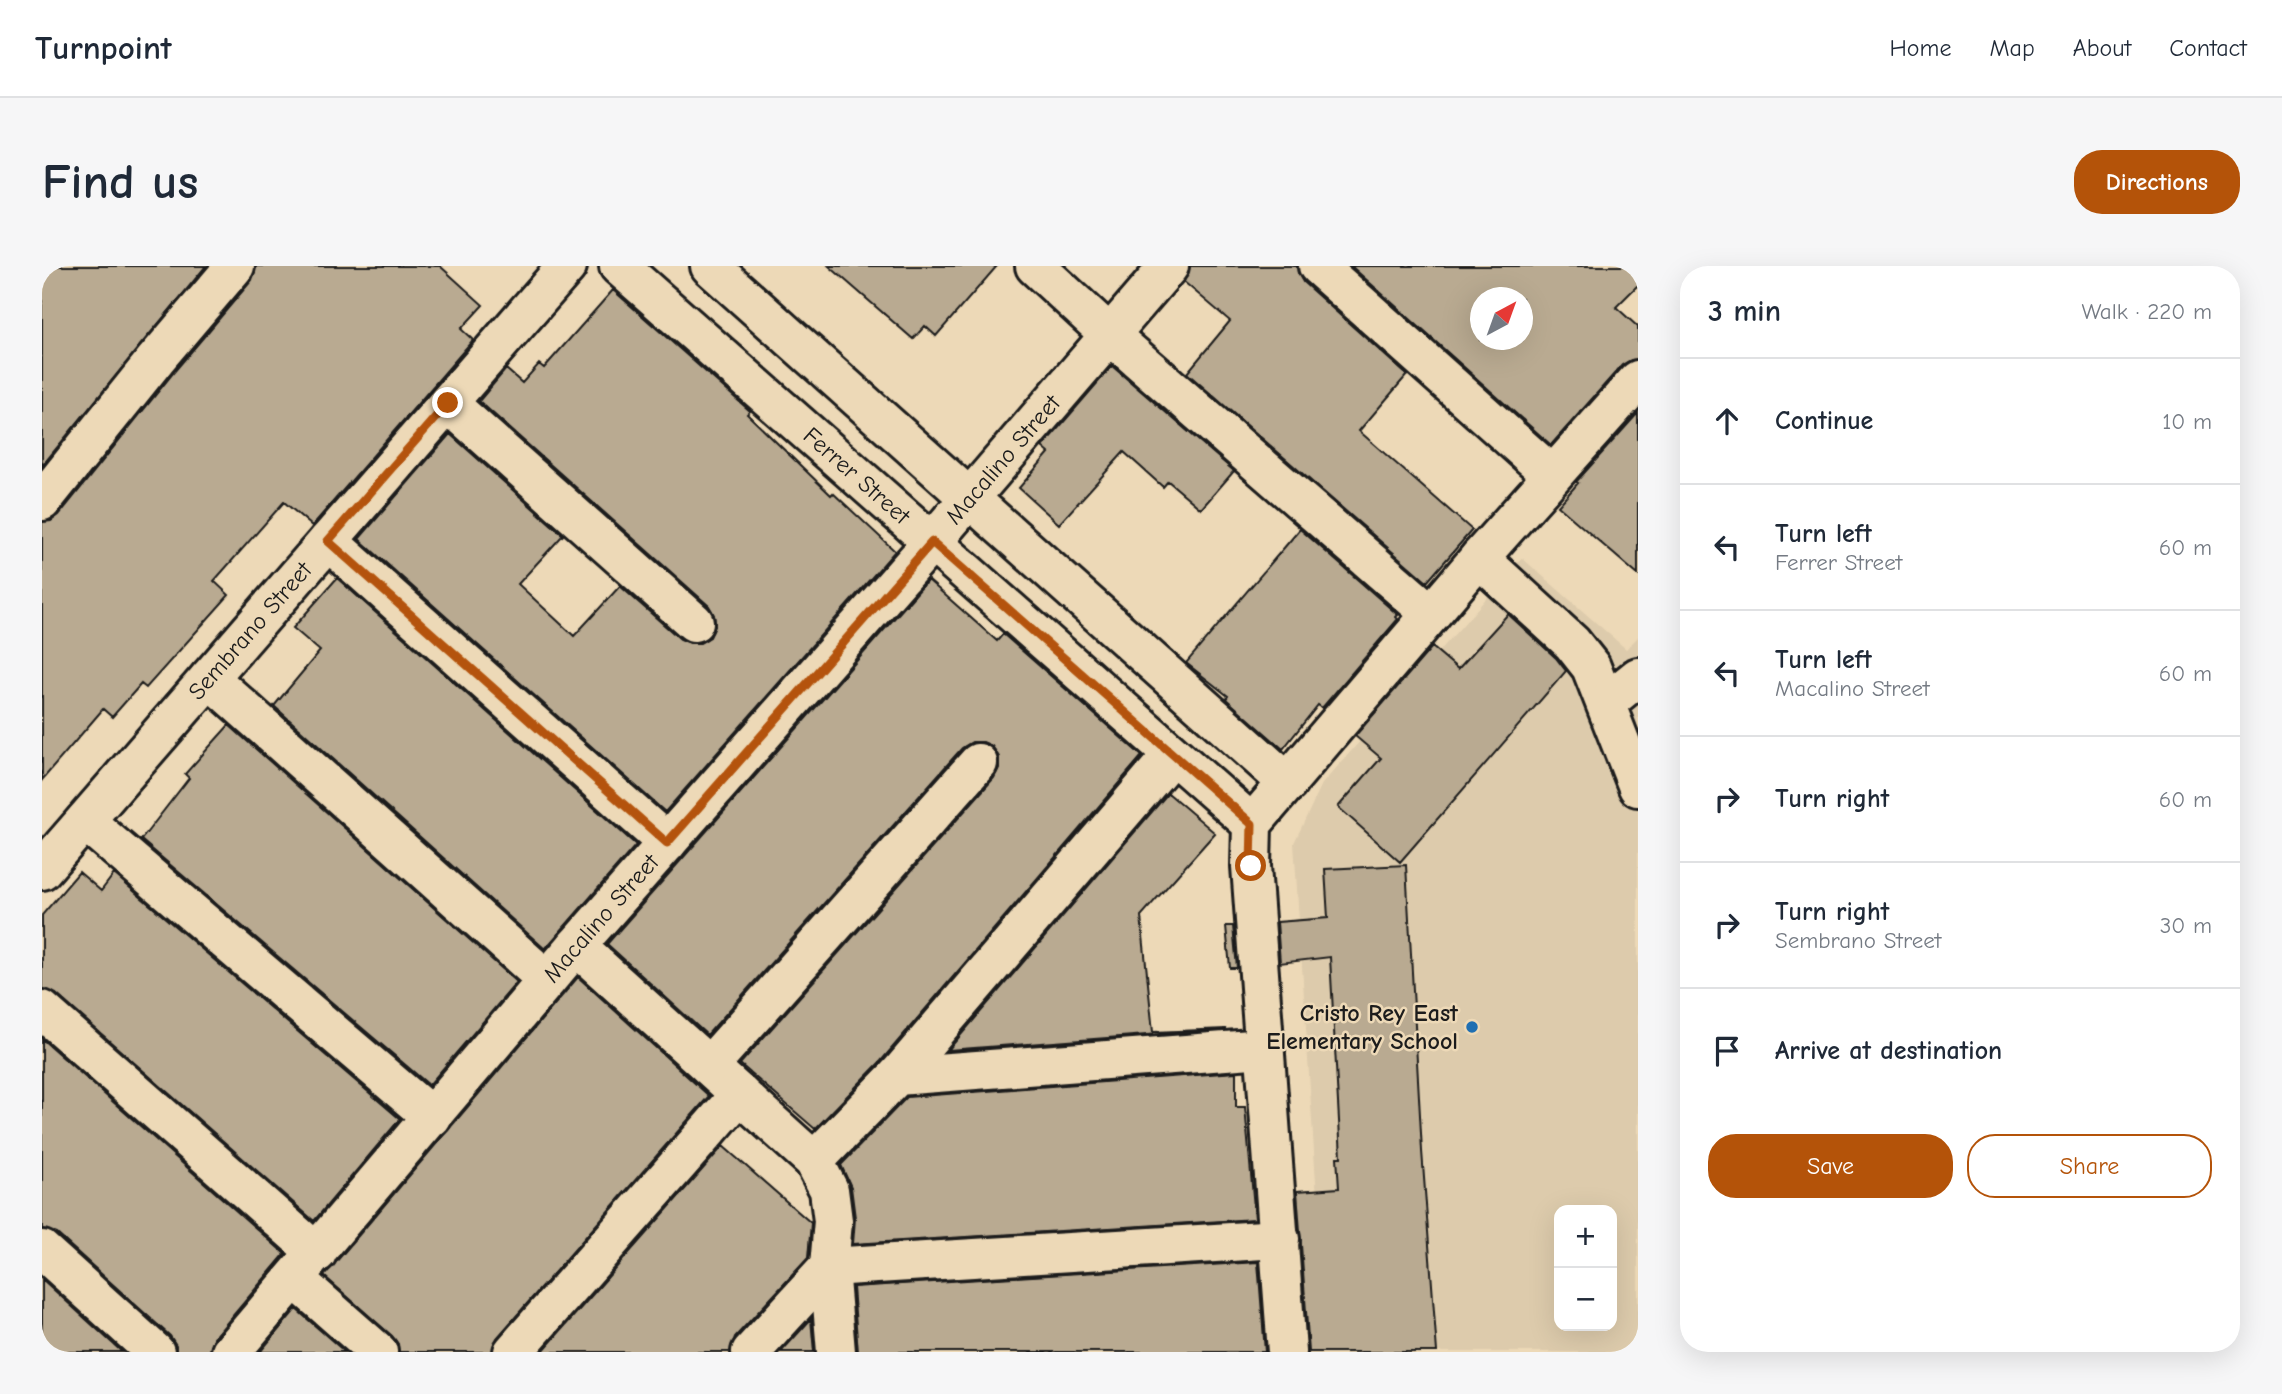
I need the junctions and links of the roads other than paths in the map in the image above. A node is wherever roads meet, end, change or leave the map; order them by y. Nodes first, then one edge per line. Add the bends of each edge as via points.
1 (235, 266) edge
2 (567, 266) edge
3 (618, 266) edge
4 (710, 266) edge
5 (1035, 266) edge
6 (1170, 266) edge
7 (1318, 266) edge
8 (1110, 335) junction
9 (1638, 380) edge
10 (448, 403) junction
11 (1552, 475) junction
12 (970, 497) junction
13 (42, 501) edge
14 (328, 541) junction
15 (932, 542) junction
16 (1479, 558) junction
17 (1431, 614) junction
18 (694, 622) dead end
19 (1638, 677) edge
20 (209, 678) junction
21 (1607, 702) junction
22 (1172, 755) junction
23 (978, 763) dead end
24 (1288, 783) junction
25 (1638, 787) edge
26 (85, 821) junction
27 (1252, 824) junction
28 (667, 843) junction
29 (42, 870) edge
30 (576, 946) junction
31 (547, 980) junction
32 (42, 1010) edge
33 (1265, 1048) junction
34 (709, 1066) junction
35 (897, 1076) junction
36 (740, 1094) junction
37 (432, 1117) junction
38 (814, 1161) junction
39 (1280, 1239) junction
40 (42, 1250) edge
41 (306, 1266) junction
42 (829, 1267) junction
43 (155, 1352) edge
44 (231, 1352) edge
45 (378, 1352) edge
46 (513, 1352) edge
47 (751, 1352) edge
48 (836, 1352) edge
49 (1287, 1352) edge

1 - 13 street
2 - 10 street, Sembrano Street
3 - 15 street, Ferrer Street
4 - 12 street
5 - 8 street
6 - 8 street, Macalino Street
7 - 11 street
8 - 12 street, Macalino Street
8 - 17 street
9 - 11 street
10 - 14 street, Sembrano Street
10 - 18 street
11 - 16 street
12 - 15 street, Macalino Street
12 - 24 street
14 - 20 street, Sembrano Street
14 - 28 street
15 - 22 street, Ferrer Street
15 - 28 street, Macalino Street
16 - 17 street
16 - 21 street via 1572,643 1591,667
17 - 24 street
19 - 21 street
20 - 26 street, Sembrano Street
20 - 31 street
21 - 25 street
22 - 27 street, Ferrer Street
22 - 35 street
23 - 34 street
24 - 27 street
26 - 29 street, Sembrano Street
26 - 37 street
27 - 33 street
28 - 30 street, Macalino Street
30 - 31 street, Macalino Street
30 - 34 street
31 - 37 street, Macalino Street
32 - 41 street
33 - 35 street
33 - 39 street
34 - 36 street
35 - 38 street
36 - 38 street
36 - 46 street
37 - 41 street, Macalino Street
38 - 42 street via 829,1190 833,1221
39 - 42 street
39 - 49 street
40 - 43 street
41 - 44 street, Macalino Street
41 - 45 street
42 - 47 street
42 - 48 street

